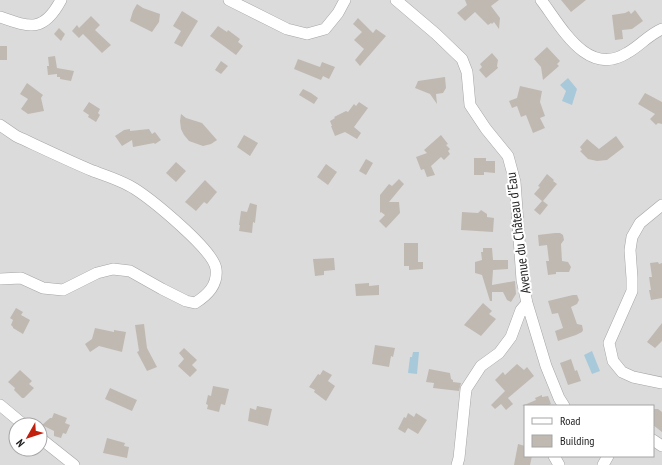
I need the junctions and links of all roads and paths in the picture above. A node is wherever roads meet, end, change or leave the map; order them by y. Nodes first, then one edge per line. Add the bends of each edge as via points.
1 (61, 0) edge
2 (229, 0) edge
3 (345, 0) edge
4 (396, 0) edge
5 (541, 0) edge
6 (0, 17) edge
7 (662, 29) edge
8 (0, 125) edge
9 (662, 204) edge
10 (0, 278) edge
11 (527, 303) junction
12 (662, 383) edge
13 (0, 404) edge
14 (563, 405) edge
15 (15, 417) edge
16 (48, 444) edge
17 (74, 465) edge
18 (457, 465) edge

1 - 6 street via 48,20 36,25 18,24
2 - 3 street via 287,29 307,34 324,29
4 - 11 street, Avenue du Château d'Eau via 462,59 467,72 470,105 508,156 515,182 522,280
5 - 7 street via 577,48 592,57 608,60 626,54 652,33
8 - 10 street via 16,136 134,188 162,209 201,246 216,267 217,276 214,286 196,303 186,301 124,270 97,272 63,290 43,288 21,278
9 - 12 street via 640,223 632,237 632,291 609,344 613,361 622,372
11 - 14 street, Avenue du Château d'Eau via 546,366
11 - 18 street via 521,310 511,337 499,353 481,366 466,389
13 - 15 street
16 - 17 street

